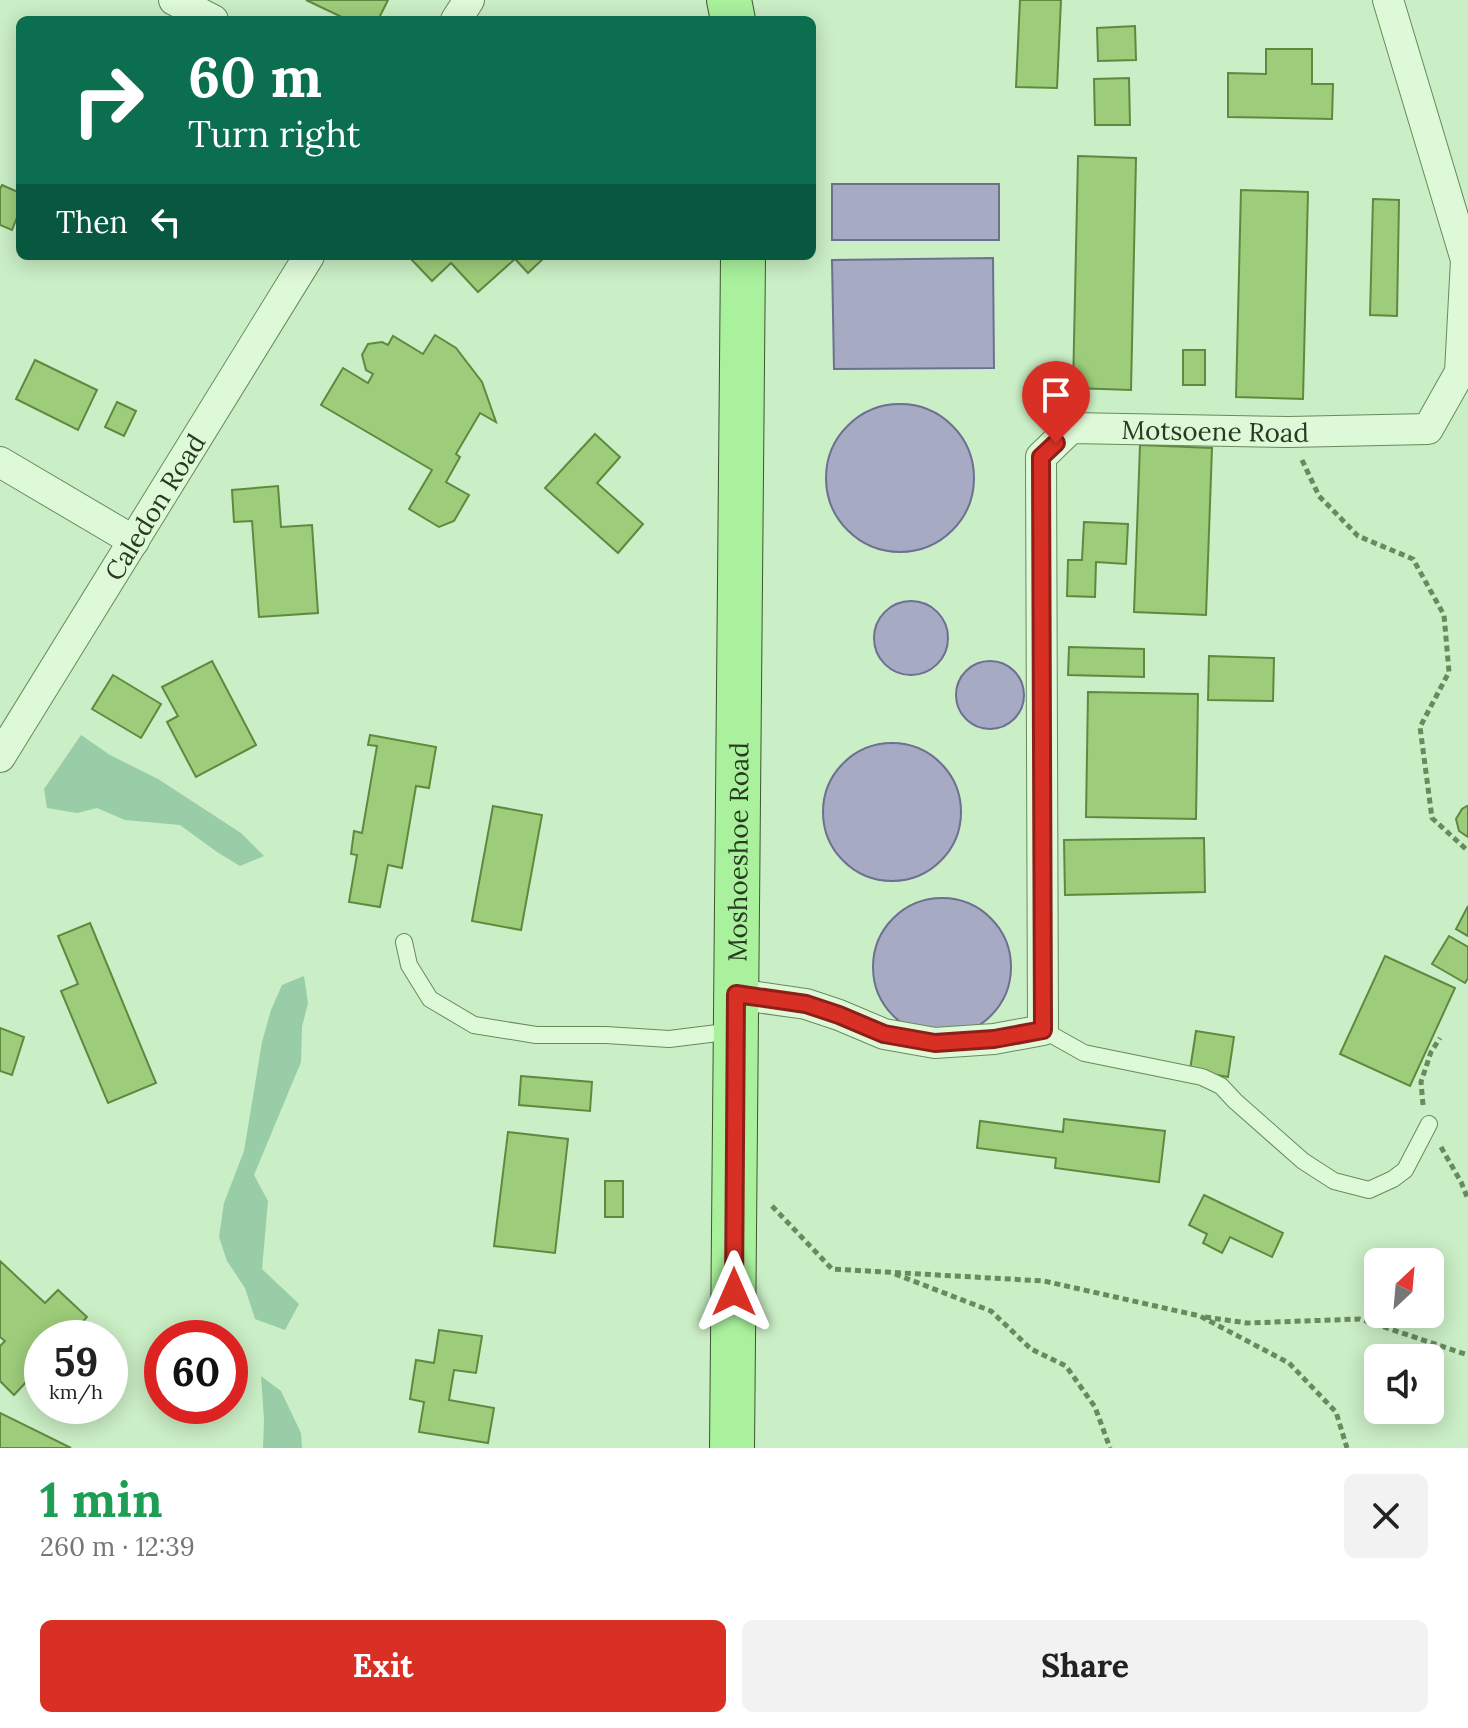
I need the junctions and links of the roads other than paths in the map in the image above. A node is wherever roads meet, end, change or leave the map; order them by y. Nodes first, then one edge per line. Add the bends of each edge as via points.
1 (174, 0) edge
2 (1388, 0) edge
3 (205, 16) edge
4 (307, 260) edge
5 (743, 260) edge
6 (0, 462) edge
7 (134, 541) junction
8 (0, 757) edge
9 (404, 942) dead end
10 (736, 1013) junction
11 (1043, 1030) junction
12 (1429, 1124) dead end
13 (732, 1448) edge

1 - 3 street
2 - 11 street, Motsoene Road via 1466,260 1460,372 1428,429 1071,428 1041,457
4 - 7 street, Caledon Road
5 - 10 main road, Moshoeshoe Road
6 - 7 street
7 - 8 street, Caledon Road
9 - 10 lane via 409,965 430,999 474,1025 536,1035 669,1039
10 - 11 street via 806,1004 884,1034 935,1043
10 - 13 main road, Moshoeshoe Road
11 - 12 lane via 1084,1053 1212,1081 1303,1161 1334,1181 1369,1190 1405,1170

